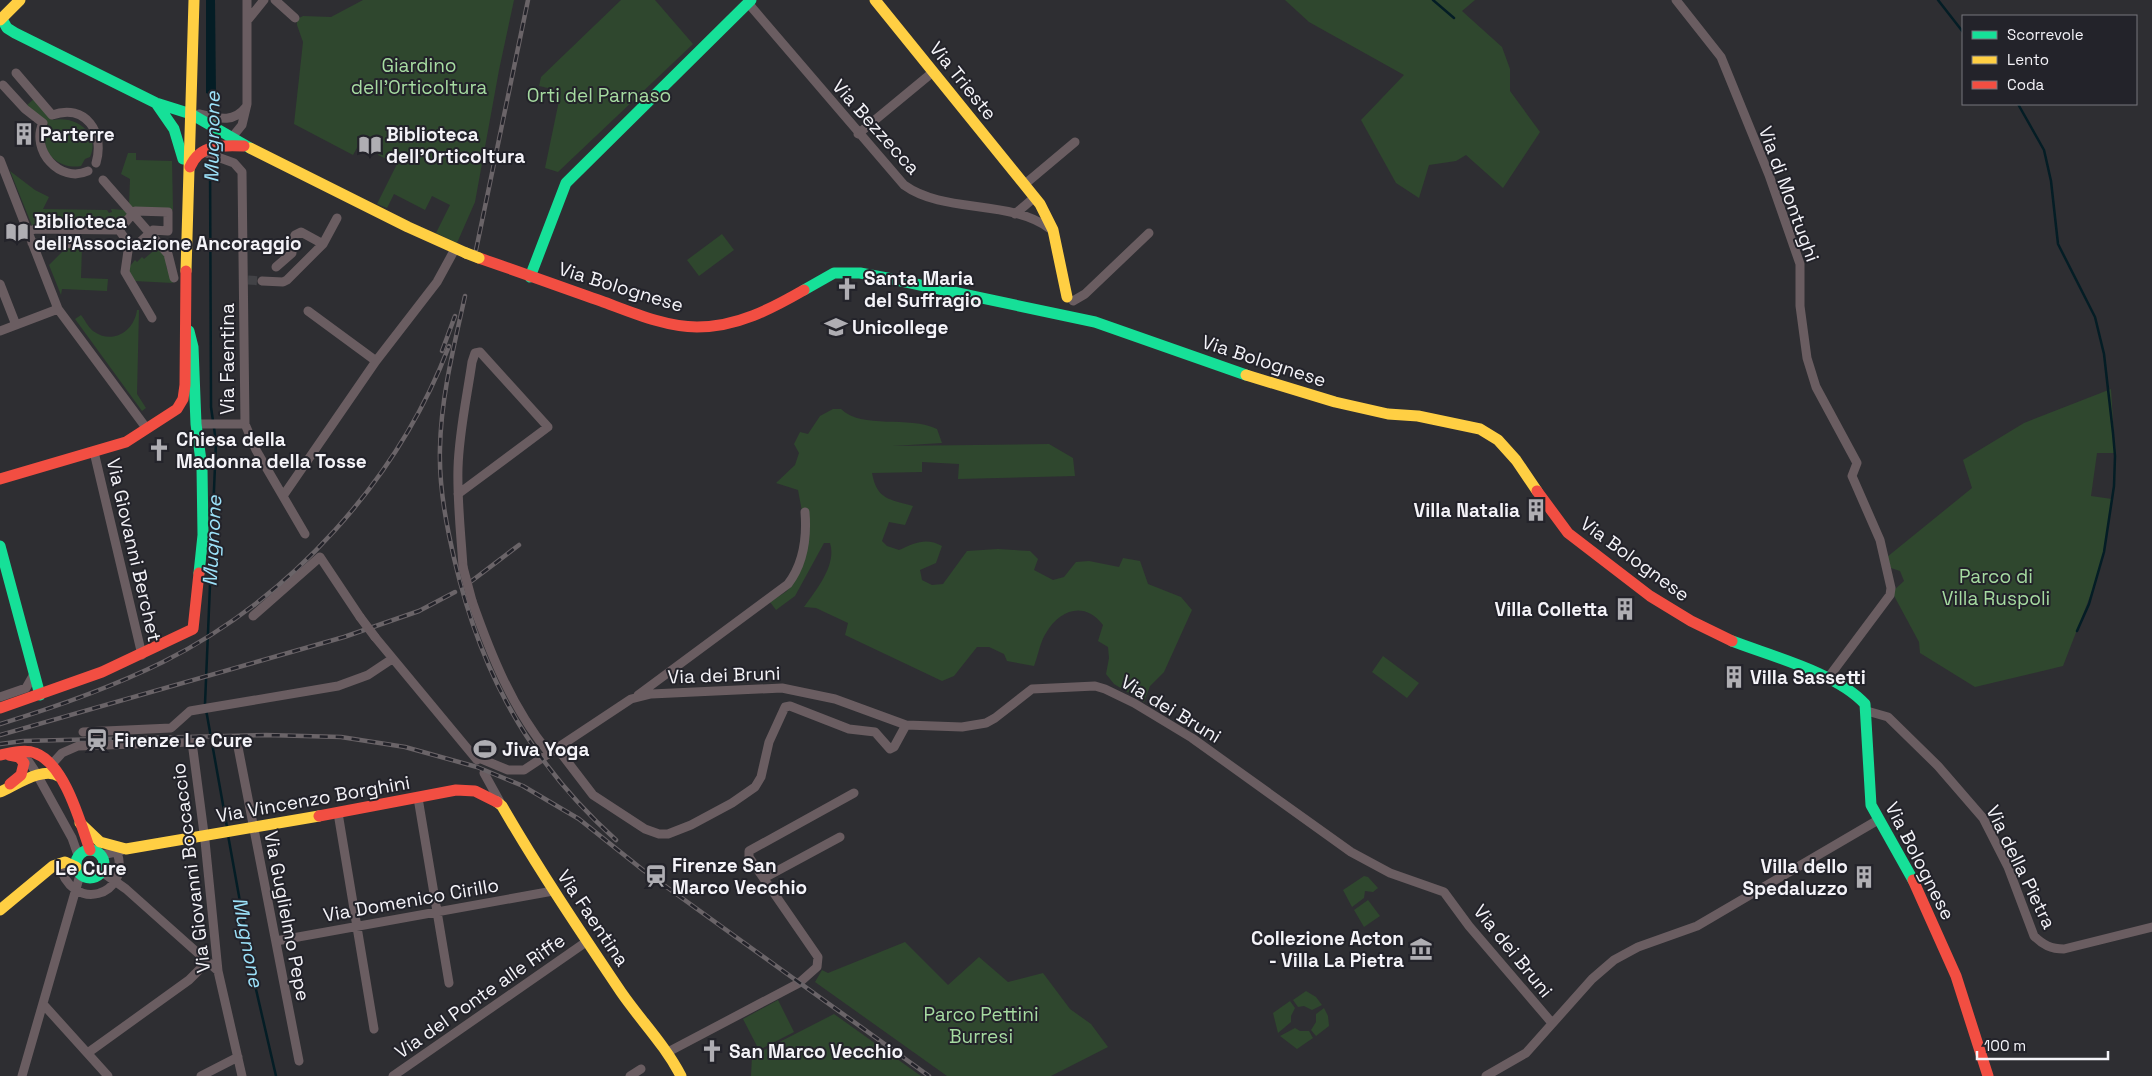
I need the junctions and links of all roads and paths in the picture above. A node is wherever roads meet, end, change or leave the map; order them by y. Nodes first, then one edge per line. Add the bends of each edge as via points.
1 (6, 0) edge
2 (20, 0) edge
3 (194, 0) edge
4 (247, 0) edge
5 (264, 0) edge
6 (275, 0) edge
7 (874, 0) edge
8 (1676, 0) edge
9 (750, 2) edge
10 (0, 6) edge
11 (295, 18) dead end
12 (247, 21) junction
13 (2, 25) edge
14 (16, 72) dead end
15 (933, 72) junction
16 (3, 85) dead end
17 (36, 94) junction
18 (156, 103) junction
19 (247, 104) junction
20 (22, 106) junction
21 (191, 114) junction
22 (204, 119) junction
23 (858, 134) junction
24 (231, 140) junction
25 (1075, 142) dead end
26 (201, 151) junction
27 (0, 160) edge
28 (96, 164) dead end
29 (88, 171) dead end
30 (103, 180) dead end
31 (187, 181) junction
32 (1025, 184) junction
33 (1035, 197) junction
34 (133, 213) junction
35 (1015, 214) junction
36 (337, 218) dead end
37 (119, 230) junction
38 (1053, 230) junction
39 (28, 232) junction
40 (151, 232) junction
41 (1149, 233) dead end
42 (32, 243) junction
43 (82, 244) dead end
44 (129, 244) junction
45 (323, 244) junction
46 (461, 251) junction
47 (276, 268) dead end
48 (530, 277) junction
49 (174, 278) dead end
50 (262, 281) tunnel mouth
51 (0, 284) edge
52 (1072, 301) junction
53 (58, 309) junction
54 (308, 311) dead end
55 (1063, 314) junction
56 (152, 318) dead end
57 (186, 319) junction
58 (1089, 320) junction
59 (16, 325) junction
60 (0, 331) edge
61 (376, 361) junction
62 (200, 424) junction
63 (245, 424) junction
64 (147, 429) junction
65 (94, 452) junction
66 (0, 479) edge
67 (458, 494) junction
68 (284, 496) junction
69 (805, 512) dead end
70 (305, 534) dead end
71 (0, 546) edge
72 (253, 616) dead end
73 (142, 655) junction
74 (392, 659) junction
75 (33, 669) junction
76 (1828, 678) junction
77 (790, 689) junction
78 (40, 695) junction
79 (0, 696) edge
80 (631, 699) junction
81 (785, 706) junction
82 (0, 708) edge
83 (1866, 711) junction
84 (906, 725) junction
85 (83, 732) dead end
86 (238, 747) dead end
87 (558, 748) junction
88 (549, 753) junction
89 (2, 754) edge
90 (19, 757) junction
91 (52, 764) junction
92 (484, 773) dead end
93 (37, 776) junction
94 (60, 777) junction
95 (0, 792) edge
96 (854, 793) dead end
97 (418, 798) junction
98 (502, 806) junction
99 (338, 813) junction
100 (1878, 820) junction
101 (80, 822) junction
102 (247, 828) junction
103 (205, 836) junction
104 (840, 837) dead end
105 (90, 850) junction
106 (121, 851) junction
107 (78, 855) junction
108 (101, 855) junction
109 (56, 864) junction
110 (78, 871) junction
111 (102, 872) junction
112 (764, 878) junction
113 (116, 881) junction
114 (75, 891) junction
115 (553, 891) junction
116 (0, 910) edge
117 (437, 912) junction
118 (356, 926) junction
119 (2152, 927) edge
120 (276, 941) junction
121 (586, 942) junction
122 (207, 962) junction
123 (218, 971) junction
124 (448, 983) dead end
125 (43, 1004) junction
126 (1552, 1023) junction
127 (374, 1029) dead end
128 (89, 1052) junction
129 (668, 1052) junction
130 (238, 1057) junction
131 (299, 1061) dead end
132 (641, 1069) dead end
133 (22, 1076) edge
134 (108, 1076) edge
135 (201, 1076) edge
136 (242, 1076) edge
137 (393, 1076) edge
138 (630, 1076) edge
139 (681, 1076) edge
140 (1486, 1076) edge
141 (1988, 1076) edge

1 - 10 main road
1 - 13 main road
2 - 13 main road
3 - 21 main road
4 - 12 street
5 - 12 street
6 - 11 street
7 - 15 main road, Via Trieste
8 - 76 street, Via di Montughi via 1721,57 1769,175 1800,264 1800,306 1807,358 1816,387 1857,464 1852,476 1880,540 1889,570 1890,595
9 - 23 street, Via Bezzecca
9 - 48 main road via 568,181 558,198
12 - 19 street
13 - 18 main road, Via Bolognese
14 - 17 street
15 - 23 street
15 - 32 main road, Via Trieste
16 - 20 street
17 - 20 street
17 - 28 street via 52,114 74,114 91,124 100,144
18 - 21 main road, Via Bolognese
18 - 31 main road via 178,135
19 - 22 street via 234,117
19 - 24 street via 242,125
20 - 29 street via 43,123 41,148 51,162 65,173
21 - 22 main road, Via Bolognese
21 - 31 main road
22 - 24 main road, Via Bolognese
23 - 35 street, Via Bezzecca via 909,189 934,198
24 - 26 main road
24 - 46 main road, Via Bolognese
25 - 32 street
26 - 31 main road via 192,161
26 - 63 street, Via Faentina via 231,162 241,169 243,180
27 - 39 street
30 - 34 street
31 - 57 main road
32 - 33 main road, Via Trieste
33 - 35 street
33 - 38 main road, Via Trieste
34 - 37 street
34 - 40 street
34 - 40 street via 168,212 168,230
35 - 38 street, Via Bezzecca via 1036,219
36 - 45 street
37 - 39 street via 36,228
37 - 44 street
38 - 52 main road, Via Trieste
39 - 42 street
40 - 44 street via 139,243
40 - 49 street via 168,254
41 - 52 street via 1085,294
42 - 43 street
42 - 53 street
44 - 56 street via 125,272
45 - 47 street via 301,232 295,234 292,253
45 - 50 street via 283,282
46 - 48 main road, Via Bolognese, bridge
46 - 61 street
48 - 55 main road, Via Bolognese via 631,312 692,326 734,322 764,313 827,276 840,272 910,282
51 - 59 street
52 - 55 main road via 1072,313
52 - 55 main road via 1057,301 1056,308
52 - 58 main road, Via Bolognese
53 - 59 street
53 - 64 street
54 - 61 street
55 - 58 main road, Via Bolognese
57 - 62 main road via 193,347
57 - 64 main road via 183,399 177,409
58 - 76 main road, Via Bolognese via 1325,399 1378,412 1418,416 1480,429 1498,440 1516,460 1568,533 1650,596 1691,621 1734,641
59 - 60 street
61 - 68 street
62 - 63 street
62 - 73 main road via 203,502 194,626 190,632
63 - 68 street, Via Faentina via 256,450
64 - 65 main road via 126,442
65 - 66 main road
65 - 73 street, Via Giovanni Berchet
67 - 67 street via 548,427 480,352 473,358 462,425
67 - 88 street, bridge via 463,567 472,601 501,678
68 - 70 street, Via Faentina
69 - 80 street via 806,533 801,558 788,584
71 - 75 main road
72 - 74 street, bridge via 320,557
73 - 78 main road
74 - 85 street via 368,675 338,686 190,711 172,728
74 - 88 street, Via dei Bruni via 476,759 516,771 529,768
75 - 78 main road
75 - 79 street via 32,680 26,688
76 - 83 main road, Via Bolognese via 1856,694 1865,704
77 - 80 street, Via dei Bruni via 697,690
77 - 81 street
77 - 84 street, Via dei Bruni via 835,699
78 - 82 main road
80 - 87 street, Via dei Bruni
81 - 84 street via 849,729 875,732 890,749
81 - 87 street via 769,742 761,777 755,787 732,803 668,834 645,829 593,795
83 - 100 main road, Via Bolognese via 1869,793
83 - 119 street, Via della Pietra via 1888,717 1938,766 1983,818 2008,867 2034,936 2042,944 2064,949
84 - 126 street, Via dei Bruni via 962,727 986,723 1032,689 1095,686 1105,689 1192,738 1338,844 1390,873 1444,892
86 - 102 street, Via Guglielmo Pepe
87 - 88 street, Via dei Bruni
89 - 90 main road
89 - 91 main road via 30,752
90 - 93 street via 29,762
90 - 95 main road via 24,763 22,772 17,780
91 - 94 main road
91 - 103 street, Via Giovanni Boccaccio via 62,753 78,746 192,742
92 - 98 street, Via Faentina
93 - 94 main road via 52,772
93 - 95 main road
93 - 107 street via 72,838
94 - 101 main road
96 - 112 street via 749,851
97 - 98 main road, Via Vincenzo Borghini via 466,790 487,796
97 - 99 main road, Via Vincenzo Borghini
97 - 117 street
98 - 115 main road, Via Faentina
99 - 102 main road, Via Vincenzo Borghini
99 - 118 street
100 - 126 street via 1697,926 1638,946 1623,955 1592,979
100 - 141 main road, Via Bolognese via 1911,875 1956,976
101 - 105 main road
101 - 106 main road via 94,839
102 - 103 main road, Via Vincenzo Borghini
102 - 120 street, Via Guglielmo Pepe
103 - 106 main road, Via Vincenzo Borghini
103 - 123 street, Via Giovanni Boccaccio
104 - 112 street
105 - 107 main road
105 - 108 main road
106 - 108 street
106 - 113 street
107 - 110 main road
108 - 111 main road via 104,863
109 - 110 main road via 68,863
109 - 114 street
109 - 116 main road
110 - 111 main road via 92,878
110 - 114 street
111 - 113 street
112 - 129 street via 818,957 818,967 800,983
113 - 114 street via 97,894
113 - 122 street
114 - 125 street
115 - 117 street, Via Domenico Cirillo
115 - 121 main road, Via Faentina
117 - 118 street, Via Domenico Cirillo
117 - 124 street
118 - 120 street, Via Domenico Cirillo
118 - 127 street
120 - 131 street, Via Guglielmo Pepe
121 - 129 main road, Via Faentina via 641,1021
121 - 137 street, Via del Ponte alle Riffe
122 - 123 street
122 - 128 street via 189,980
123 - 130 street, Via Giovanni Boccaccio
125 - 128 street
125 - 133 street
126 - 140 street via 1526,1053
128 - 134 street
129 - 139 main road, Via Faentina
130 - 135 street
130 - 136 street, Via Giovanni Boccaccio
132 - 138 street

